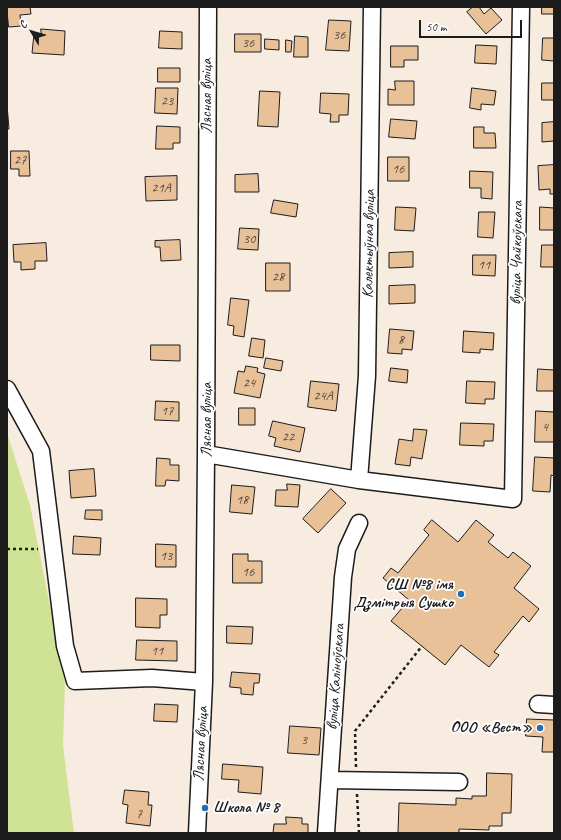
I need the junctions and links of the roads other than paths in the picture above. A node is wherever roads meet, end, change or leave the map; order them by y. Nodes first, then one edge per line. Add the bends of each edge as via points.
1 (208, 7) edge
2 (372, 7) edge
3 (521, 7) edge
4 (7, 389) edge
5 (206, 454) junction
6 (359, 480) junction
7 (359, 523) dead end
8 (204, 682) junction
9 (330, 780) junction
10 (459, 782) dead end
11 (197, 833) edge
12 (326, 833) edge

1 - 5 street, Лясная вуліца
2 - 6 street, Калектыўная вуліца via 367,376
3 - 6 street, вуліца Чайкоўскага via 513,499
4 - 8 street via 40,450 65,646 75,680 152,678
5 - 6 street
5 - 8 street, Лясная вуліца
7 - 9 street, вуліца Каліноўскага via 347,549 343,577
8 - 11 street, Лясная вуліца
9 - 10 street
9 - 12 street, вуліца Каліноўскага

